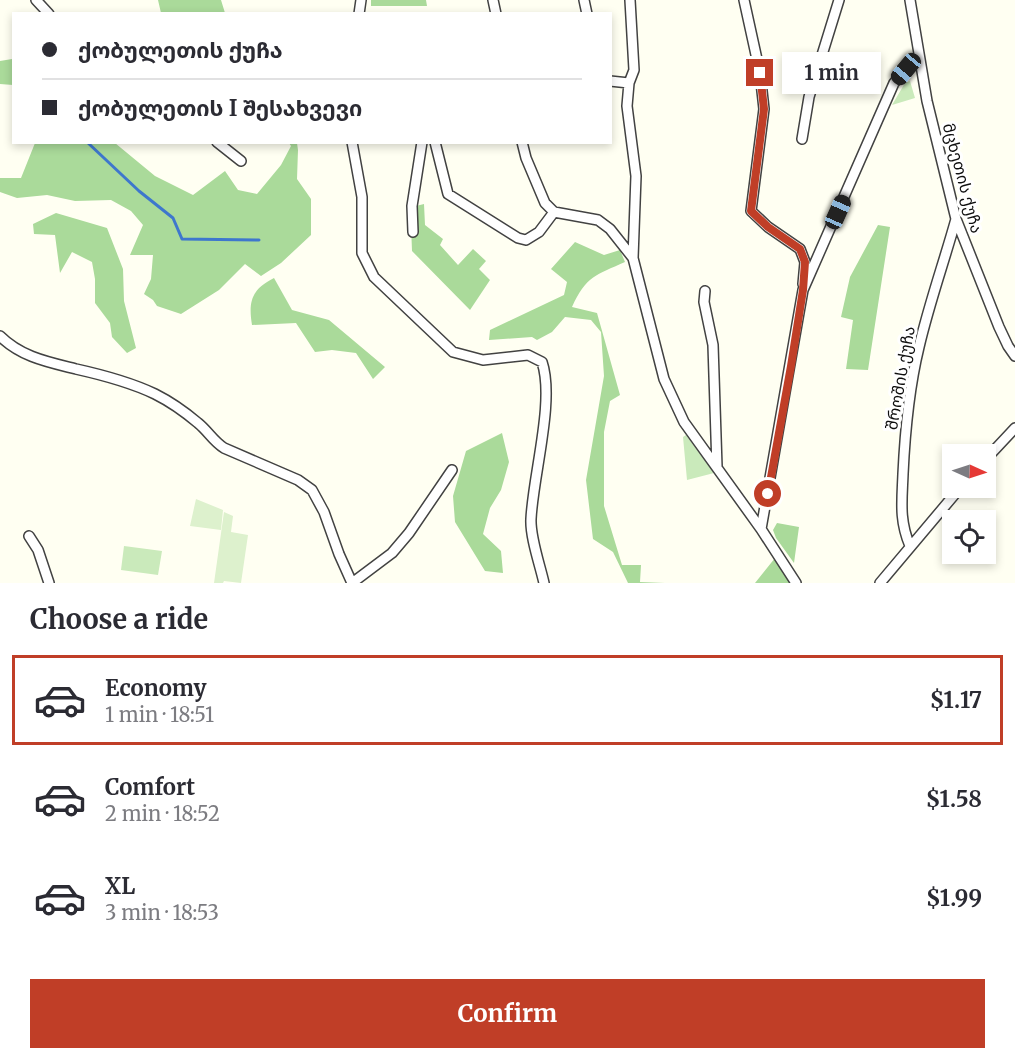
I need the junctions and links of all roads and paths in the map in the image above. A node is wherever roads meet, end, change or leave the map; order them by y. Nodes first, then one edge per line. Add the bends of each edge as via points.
1 (36, 0) edge
2 (630, 0) edge
3 (744, 0) edge
4 (839, 0) edge
5 (910, 0) edge
6 (47, 12) edge
7 (918, 56) junction
8 (612, 81) edge
9 (629, 83) junction
10 (802, 139) dead end
11 (220, 144) edge
12 (352, 144) edge
13 (422, 144) edge
14 (436, 144) edge
15 (522, 144) edge
16 (241, 160) dead end
17 (554, 212) junction
18 (956, 219) junction
19 (413, 232) dead end
20 (633, 258) junction
21 (803, 290) junction
22 (705, 291) dead end
23 (2, 337) edge
24 (1015, 356) edge
25 (1015, 428) edge
26 (996, 448) edge
27 (717, 467) junction
28 (452, 470) dead end
29 (951, 498) edge
30 (761, 529) junction
31 (29, 536) dead end
32 (910, 546) junction
33 (49, 583) edge
34 (352, 583) edge
35 (544, 583) edge
36 (795, 583) edge
37 (880, 583) edge

1 - 6 street
2 - 9 street via 634,70
3 - 21 street via 764,109 751,211 800,249 805,262
4 - 10 street via 809,97
5 - 7 street, მცხეთის ქუჩა
7 - 18 street, მცხეთის ქუჩა
7 - 21 street via 894,83
8 - 9 street
9 - 20 street via 627,106 636,177
11 - 16 street
12 - 35 street via 362,197 362,253 374,277 453,352 483,360 528,355 542,362 544,425 530,523
13 - 19 street via 412,206
14 - 17 street via 448,194 518,238 526,240 539,232
15 - 17 street via 545,203
17 - 20 street via 598,220
18 - 24 street, მცხეთის ქუჩა via 999,327
18 - 32 street, შროშის ქუჩა via 912,375 904,437 902,514
20 - 27 street via 664,379 684,422
21 - 30 street
22 - 27 street via 713,345
23 - 34 street via 17,350 40,360 113,378 153,393 200,424 224,448 298,480 320,501
25 - 26 street
27 - 30 street
28 - 34 street via 392,553
29 - 32 street
30 - 36 street
31 - 33 street
32 - 37 street

